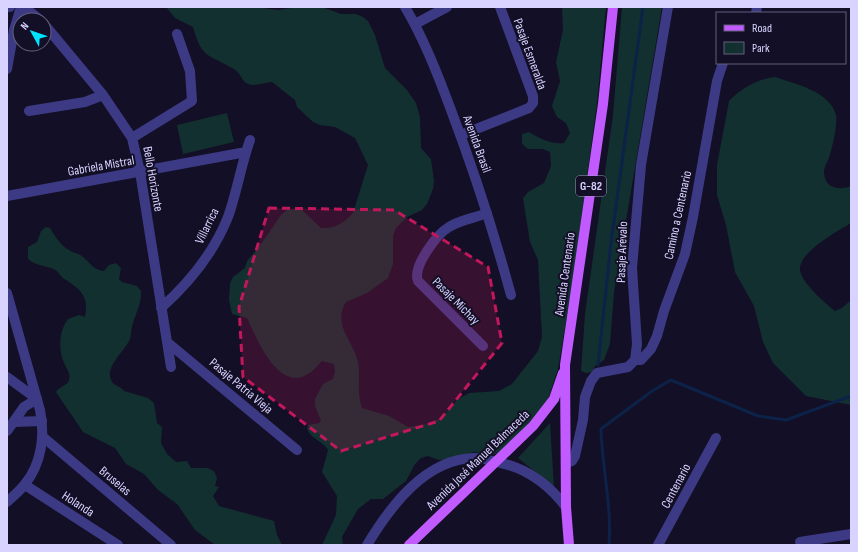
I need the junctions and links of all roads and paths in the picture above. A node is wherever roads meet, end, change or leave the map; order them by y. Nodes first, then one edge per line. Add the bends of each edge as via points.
1 (7, 7) edge
2 (10, 7) edge
3 (23, 7) edge
4 (406, 7) edge
5 (447, 7) edge
6 (500, 7) edge
7 (613, 7) edge
8 (668, 7) edge
9 (415, 24) junction
10 (52, 34) edge
11 (177, 34) dead end
12 (723, 64) edge
13 (7, 69) edge
14 (103, 95) junction
15 (29, 111) dead end
16 (460, 135) junction
17 (132, 138) junction
18 (250, 140) dead end
19 (246, 152) junction
20 (140, 172) junction
21 (7, 196) edge
22 (487, 213) junction
23 (7, 293) edge
24 (511, 295) dead end
25 (161, 308) junction
26 (167, 342) junction
27 (483, 346) dead end
28 (635, 360) junction
29 (565, 365) junction
30 (171, 367) dead end
31 (7, 377) edge
32 (37, 399) junction
33 (42, 421) junction
34 (14, 422) junction
35 (7, 431) edge
36 (42, 437) junction
37 (716, 438) dead end
38 (297, 450) dead end
39 (497, 462) junction
40 (566, 463) junction
41 (25, 485) junction
42 (7, 502) edge
43 (566, 507) junction
44 (851, 534) edge
45 (800, 542) dead end
46 (118, 545) edge
47 (171, 545) edge
48 (367, 545) edge
49 (408, 545) edge
50 (569, 545) edge
51 (658, 545) edge

1 - 2 street
3 - 13 street via 14,30
4 - 9 street, Avenida Brasil
5 - 9 street
6 - 16 street, Pasaje Esmeralda via 533,96 533,103 529,108
7 - 29 main road, Avenida Centenario / G-82 via 603,104
8 - 28 street, Pasaje Arévalo via 641,165 632,268 637,344
9 - 16 street, Avenida Brasil
10 - 14 street, Bello Horizonte
11 - 17 street via 190,71 192,101
12 - 28 street, Camino a Centenario via 717,81 685,254 654,343 641,360
14 - 15 street via 85,102
14 - 17 street, Bello Horizonte
16 - 22 street, Avenida Brasil
17 - 20 street, Bello Horizonte
18 - 19 street, Villarrica
19 - 20 street, Gabriela Mistral
19 - 25 street, Villarrica via 228,216 221,231 194,273
20 - 21 street, Gabriela Mistral
20 - 25 street, Bello Horizonte
22 - 24 street, Avenida Brasil
22 - 27 street, Pasaje Michay via 454,224 444,231 421,260 416,275 418,281
23 - 32 street
25 - 26 street, Bello Horizonte
26 - 30 street, Bello Horizonte
26 - 38 street, Pasaje Patria Vieja
28 - 40 street via 628,367 600,372 592,378 585,397 575,456
29 - 39 main road, Avenida José Manuel Balmaceda via 554,399 548,408 530,431
29 - 40 main road, Avenida Centenario
31 - 32 street
32 - 33 street
32 - 34 street via 24,407
33 - 34 street
33 - 36 street
34 - 35 street
36 - 41 street via 38,459
36 - 47 street, Bruselas
37 - 51 street, Centenario
39 - 43 street via 518,468 537,478 553,491
39 - 48 street via 479,458 467,459 449,464 430,474 399,499
39 - 49 main road, Avenida José Manuel Balmaceda
40 - 43 main road, Avenida Centenario
41 - 42 street
41 - 46 street, Holanda
43 - 50 main road, Avenida Centenario
44 - 45 street

